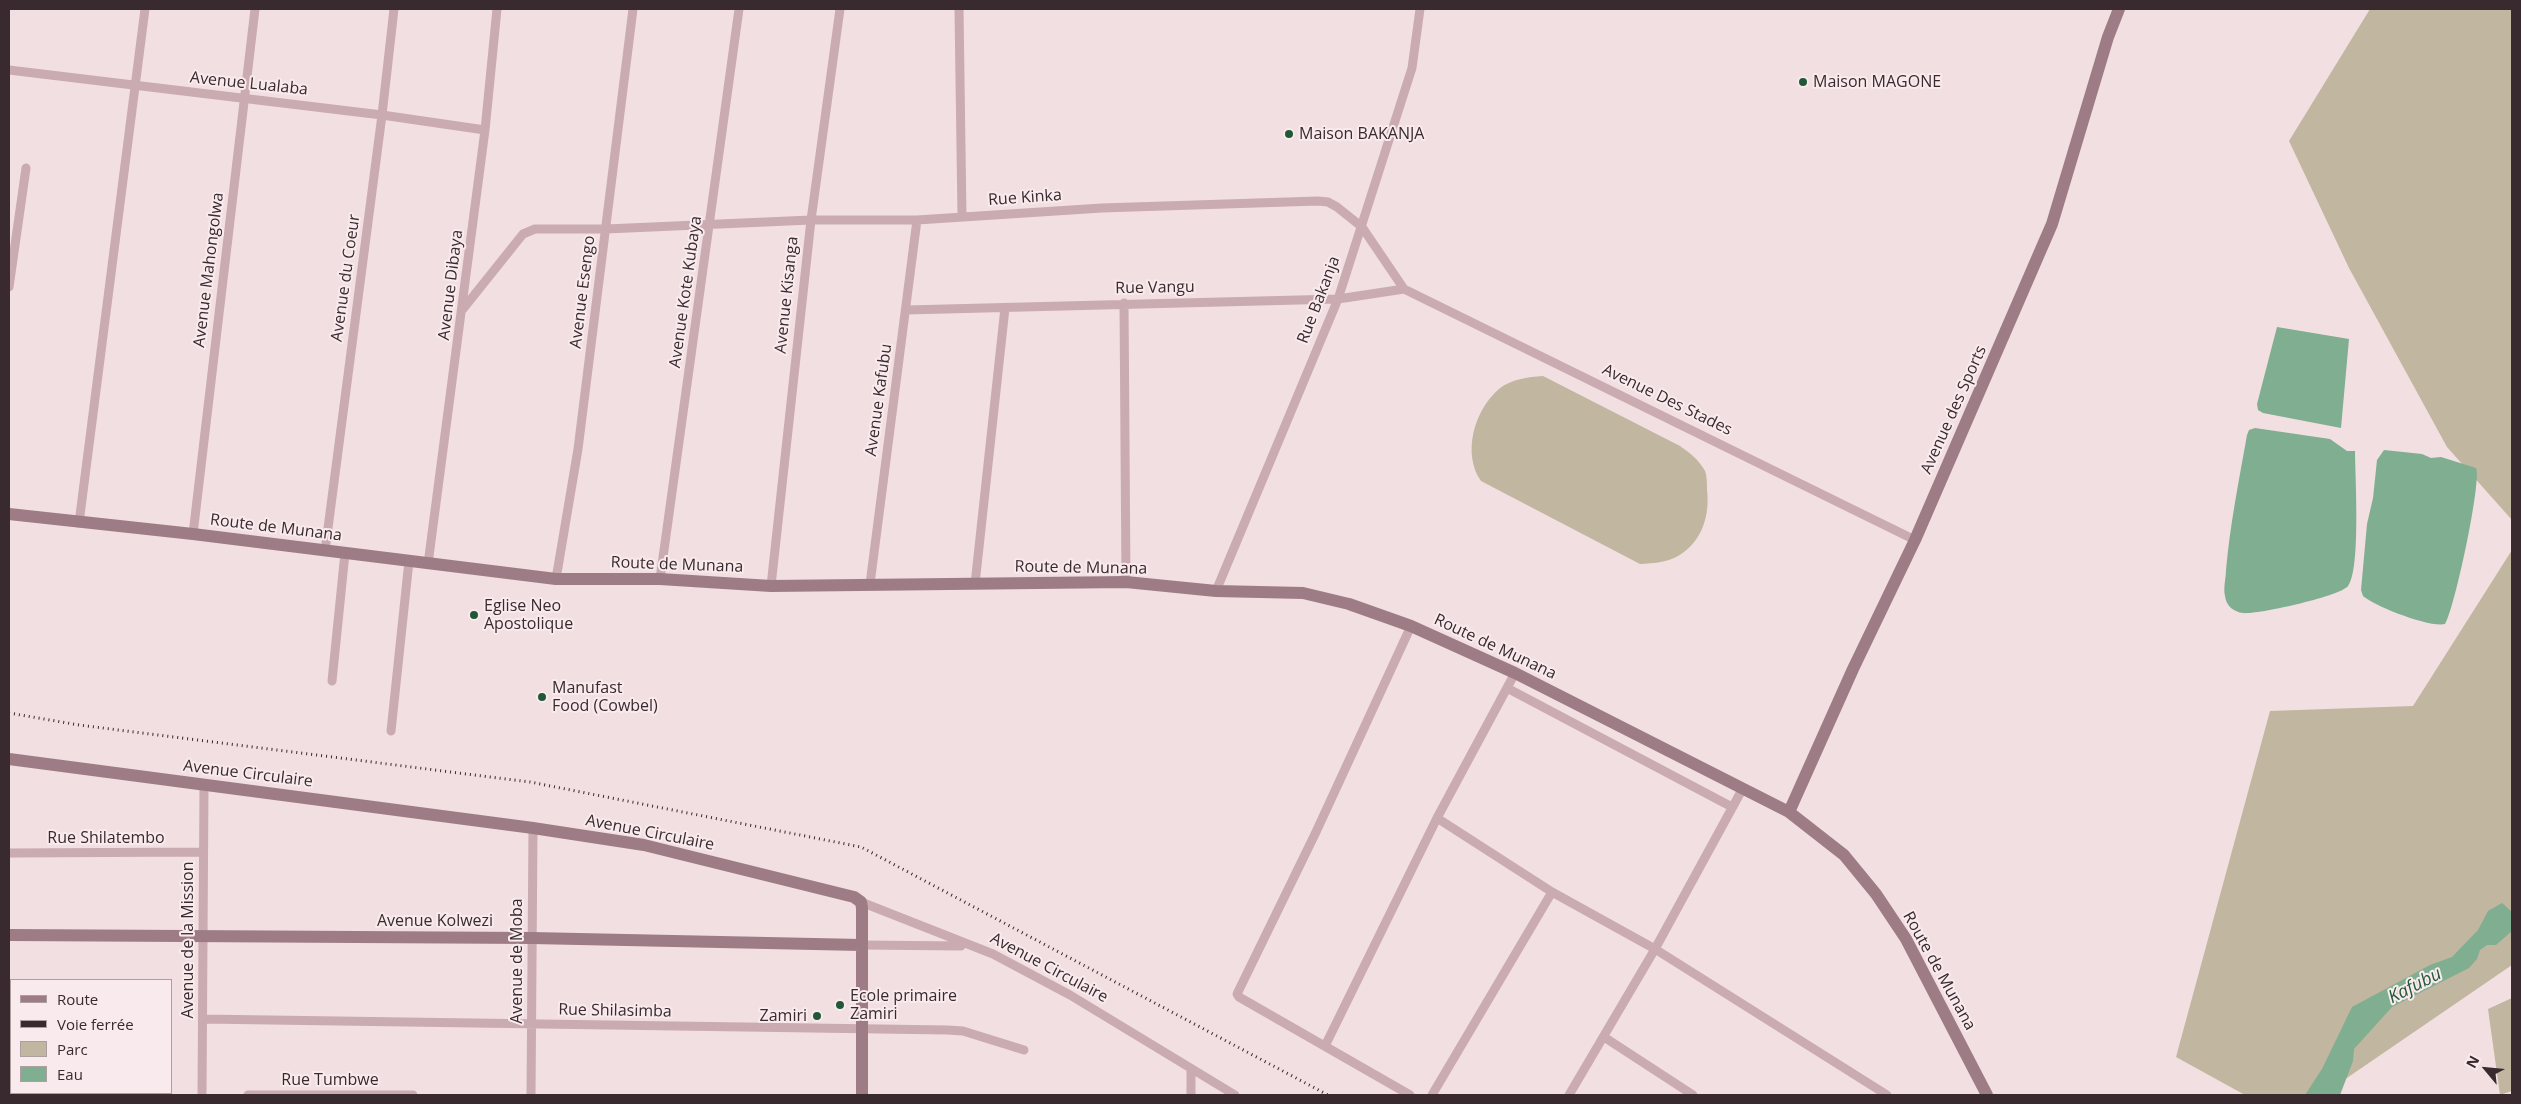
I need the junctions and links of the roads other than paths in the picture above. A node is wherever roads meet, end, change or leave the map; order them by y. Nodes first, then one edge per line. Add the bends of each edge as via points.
1 (145, 9) edge
2 (255, 9) edge
3 (394, 9) edge
4 (497, 9) edge
5 (633, 9) edge
6 (739, 9) edge
7 (840, 9) edge
8 (959, 9) edge
9 (1420, 9) edge
10 (2119, 9) edge
11 (9, 70) edge
12 (136, 87) junction
13 (245, 98) junction
14 (382, 115) junction
15 (485, 130) junction
16 (26, 168) dead end
17 (962, 218) junction
18 (811, 220) junction
19 (916, 220) junction
20 (711, 223) junction
21 (1362, 227) junction
22 (606, 229) junction
23 (9, 287) edge
24 (1404, 289) junction
25 (1338, 299) junction
26 (1124, 303) junction
27 (1005, 308) junction
28 (463, 310) junction
29 (906, 310) junction
30 (9, 514) edge
31 (79, 523) junction
32 (193, 534) junction
33 (1915, 540) junction
34 (324, 551) junction
35 (345, 553) junction
36 (409, 561) junction
37 (428, 564) junction
38 (556, 579) junction
39 (660, 579) junction
40 (1126, 582) junction
41 (870, 584) junction
42 (975, 584) junction
43 (772, 586) junction
44 (1216, 591) junction
45 (1411, 626) junction
46 (1515, 673) junction
47 (332, 680) dead end
48 (1507, 688) junction
49 (391, 731) dead end
50 (9, 758) edge
51 (204, 785) junction
52 (1743, 788) junction
53 (1732, 807) junction
54 (1789, 812) junction
55 (1437, 818) junction
56 (533, 828) junction
57 (203, 852) junction
58 (9, 853) edge
59 (1552, 892) junction
60 (861, 902) junction
61 (9, 935) edge
62 (203, 936) junction
63 (532, 938) junction
64 (861, 945) junction
65 (968, 946) junction
66 (1655, 949) junction
67 (203, 1019) junction
68 (532, 1026) junction
69 (862, 1029) junction
70 (1604, 1038) junction
71 (1325, 1046) junction
72 (1024, 1050) dead end
73 (1191, 1070) junction
74 (1884, 1094) edge
75 (202, 1095) edge
76 (248, 1095) edge
77 (413, 1095) edge
78 (531, 1095) edge
79 (862, 1095) edge
80 (1190, 1095) edge
81 (1235, 1095) edge
82 (1410, 1095) edge
83 (1432, 1095) edge
84 (1569, 1095) edge
85 (1693, 1095) edge
86 (1987, 1095) edge

1 - 12 street
2 - 13 street, Avenue Mahongolwa
3 - 14 street, Avenue du Coeur
4 - 15 street, Avenue Dibaya
5 - 22 street, Avenue Esengo
6 - 20 street, Avenue Kote Kubaya
7 - 18 street, Avenue Kisanga
8 - 17 street
9 - 21 street, Rue Bakanja via 1412,68
10 - 33 street, Avenue des Sports via 2052,224
11 - 12 street, Avenue Lualaba
12 - 13 street, Avenue Lualaba
12 - 31 street
13 - 14 street, Avenue Lualaba
13 - 32 street, Avenue Mahongolwa
14 - 15 street, Avenue Lualaba
14 - 34 street, Avenue du Coeur
15 - 28 street, Avenue Dibaya
16 - 23 street
17 - 19 street, Rue Kinka
17 - 21 street, Rue Kinka via 1102,208 1318,201 1337,207
18 - 19 street, Rue Kinka
18 - 20 street, Rue Kinka
18 - 43 street, Avenue Kisanga
19 - 29 street, Avenue Kafubu
20 - 22 street, Rue Kinka
20 - 39 street, Avenue Kote Kubaya
21 - 24 street, Rue Kinka
21 - 25 street, Rue Bakanja
22 - 28 street, Rue Kinka via 535,229 523,234
22 - 38 street, Avenue Esengo via 578,448
24 - 25 street, Rue Vangu
24 - 33 street, Avenue Des Stades
25 - 26 street, Rue Vangu
25 - 44 street, Rue Bakanja
26 - 27 street, Rue Vangu
26 - 40 street
27 - 29 street, Rue Vangu
27 - 42 street
28 - 37 street, Avenue Dibaya
29 - 41 street, Avenue Kafubu
30 - 31 street, Route de Munana
31 - 32 street, Route de Munana
32 - 34 street, Route de Munana
33 - 54 street, Avenue des Sports
34 - 35 street, Route de Munana
35 - 36 street, Route de Munana
35 - 47 street
36 - 37 street, Route de Munana
36 - 49 street
37 - 38 street, Route de Munana
38 - 39 street, Route de Munana
39 - 43 street, Route de Munana
40 - 42 street, Route de Munana
40 - 44 street, Route de Munana
41 - 42 street, Route de Munana
41 - 43 street, Route de Munana
44 - 45 street, Route de Munana via 1303,593 1365,609
45 - 46 street, Route de Munana
45 - 71 street via 1316,832 1238,989 1239,997
46 - 48 street
46 - 52 street, Route de Munana
48 - 53 street
48 - 55 street
50 - 51 street, Avenue Circulaire
51 - 56 street, Avenue Circulaire
51 - 57 street, Avenue de la Mission
52 - 53 street
52 - 54 street, Route de Munana
53 - 66 street
54 - 86 street, Route de Munana via 1844,855 1876,894 1906,939
55 - 59 street
55 - 71 street
56 - 60 street, Avenue Circulaire via 644,845 854,897
56 - 63 street, Avenue de Moba
57 - 58 street, Rue Shilatembo
57 - 62 street, Avenue de la Mission
59 - 66 street
59 - 83 street
60 - 64 street
60 - 65 street, Avenue Circulaire
61 - 62 street, Avenue Kolwezi
62 - 63 street, Avenue Kolwezi
62 - 67 street, Avenue de la Mission
63 - 64 street, Avenue Kolwezi
63 - 68 street, Avenue de Moba
64 - 65 street
64 - 69 street
65 - 73 street, Avenue Circulaire via 993,954 1070,994
66 - 70 street
66 - 74 street
67 - 68 street, Rue Shilasimba
67 - 75 street, Avenue de la Mission
68 - 69 street, Rue Shilasimba
68 - 78 street, Avenue de Moba
69 - 72 street, Rue Shilasimba via 963,1031
69 - 79 street
70 - 84 street
70 - 85 street
71 - 82 street
73 - 80 street
73 - 81 street, Avenue Circulaire
76 - 77 street, Rue Tumbwe

